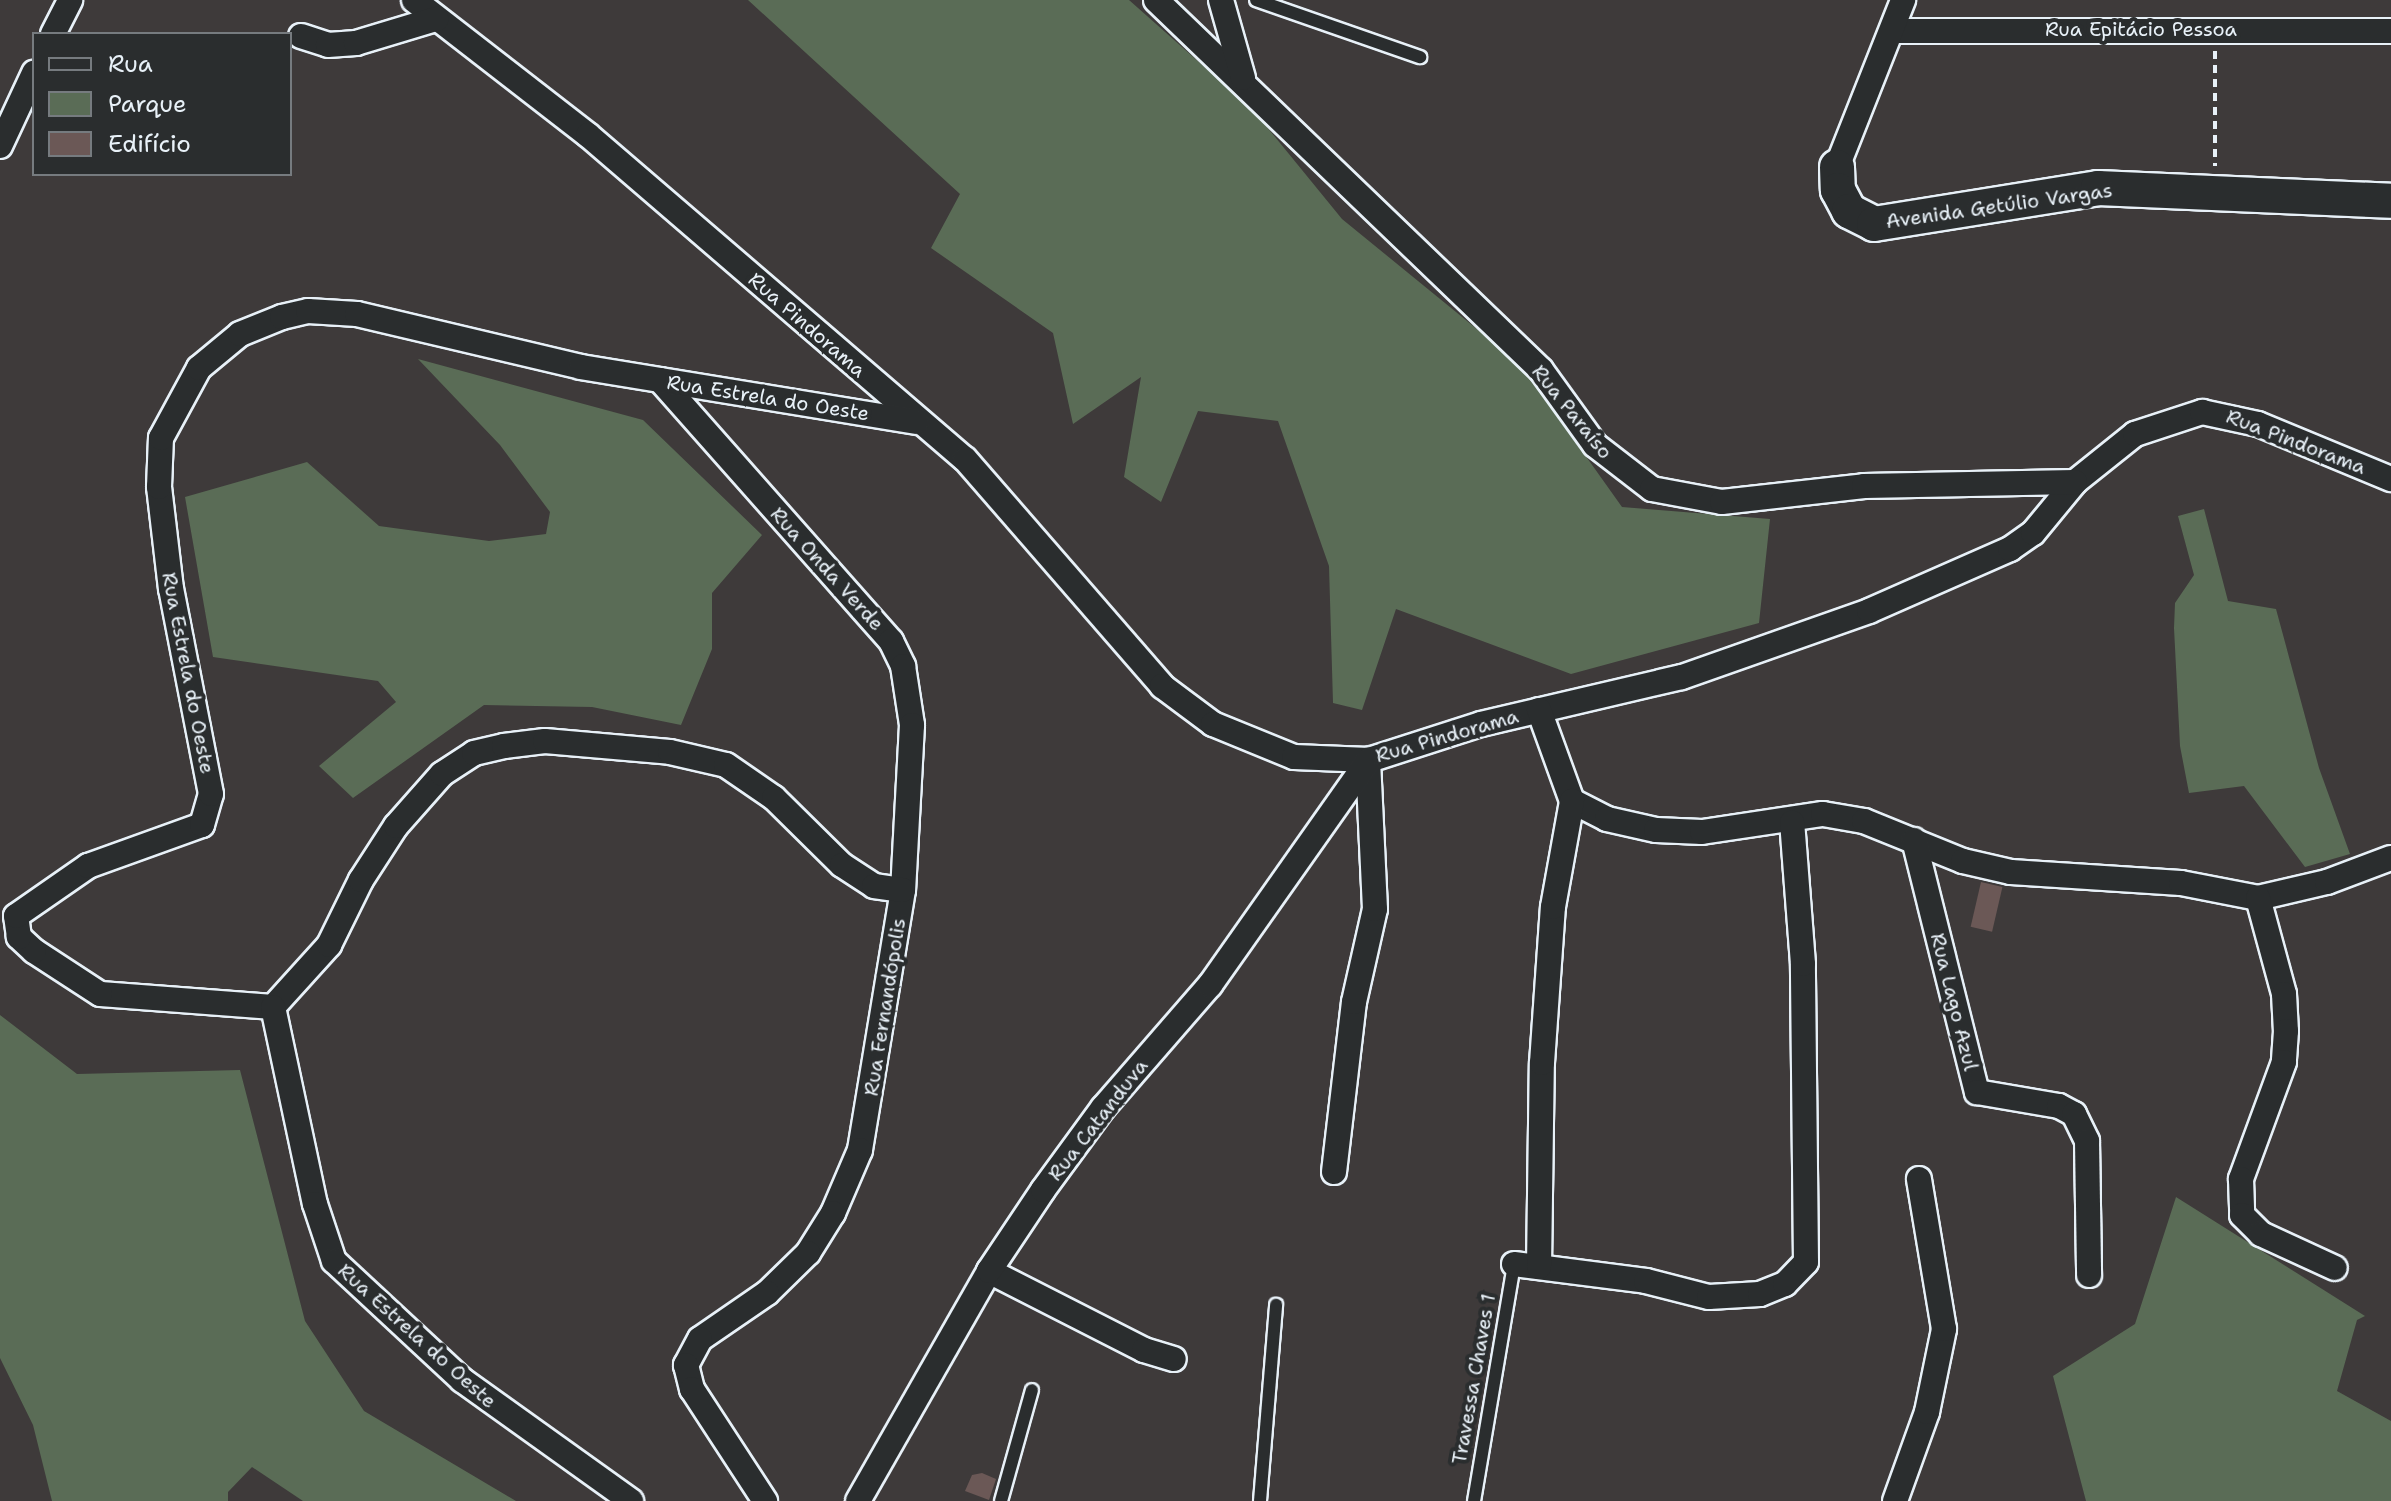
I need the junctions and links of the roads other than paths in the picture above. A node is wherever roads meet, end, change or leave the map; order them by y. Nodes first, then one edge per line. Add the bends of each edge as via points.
1 (70, 0) edge
2 (414, 0) edge
3 (1156, 0) edge
4 (1221, 0) edge
5 (1256, 0) edge
6 (1903, 0) edge
7 (436, 19) junction
8 (1892, 31) junction
9 (2391, 31) edge
10 (54, 32) edge
11 (301, 36) dead end
12 (1420, 57) dead end
13 (32, 77) edge
14 (1244, 81) junction
15 (0, 146) edge
16 (1837, 167) joint
17 (2391, 201) edge
18 (660, 380) junction
19 (917, 422) junction
20 (2391, 479) edge
21 (2075, 482) junction
22 (1539, 710) junction
23 (1369, 760) junction
24 (1572, 801) junction
25 (1792, 822) junction
26 (1914, 840) junction
27 (2391, 858) edge
28 (903, 890) junction
29 (2258, 898) junction
30 (273, 1007) junction
31 (2074, 1114) junction
32 (2102, 1149) dead end
33 (1334, 1172) dead end
34 (1919, 1179) dead end
35 (1514, 1264) joint
36 (1539, 1267) junction
37 (2335, 1268) dead end
38 (989, 1271) junction
39 (2089, 1275) dead end
40 (1276, 1305) dead end
41 (1174, 1359) dead end
42 (1032, 1390) dead end
43 (631, 1501) edge
44 (765, 1501) edge
45 (858, 1501) edge
46 (1001, 1501) edge
47 (1260, 1501) edge
48 (1474, 1501) edge
49 (1895, 1501) edge

1 - 10 street
2 - 7 street, Rua Pindorama
3 - 14 street, Rua Paraíso
4 - 14 street
5 - 12 lane
6 - 8 street
7 - 11 street via 356,43 328,45
7 - 19 street, Rua Pindorama via 588,135
8 - 9 street, Rua Epitácio Pessoa
8 - 16 street
13 - 15 street
14 - 21 street, Rua Paraíso via 1541,370 1595,445 1652,489 1722,502 1864,486
16 - 17 street, Avenida Getúlio Vargas via 1838,190 1849,211 1874,224 2098,188
18 - 19 street, Rua Estrela do Oeste
18 - 28 street, Rua Onda Verde via 891,641 903,666 912,725
18 - 30 street, Rua Estrela do Oeste via 581,367 401,322 308,311 240,334 199,368 174,407 161,438 159,487 171,589 211,794 202,825 88,866 16,916 19,937 100,994
19 - 23 street, Rua Pindorama via 1002,496 1162,686 1213,724 1260,748 1294,757
20 - 21 street, Rua Pindorama via 2258,424 2202,412 2135,434
21 - 22 street, Rua Pindorama via 2033,533 2010,549 1869,611 1682,677
22 - 23 street, Rua Pindorama
22 - 24 street
23 - 33 street via 1375,909 1354,1002
23 - 38 street, Rua Catanduva via 1218,974 1103,1108
24 - 25 street via 1607,819 1656,830 1702,832
24 - 36 street via 1553,907 1542,1063
25 - 26 street via 1823,814 1864,821
25 - 36 street via 1803,964 1806,1262 1785,1284 1760,1294 1709,1297 1646,1281
26 - 29 street via 1963,861 2011,872 2181,883
26 - 31 street, Rua Lago Azul via 1977,1092 2059,1106
27 - 29 street via 2327,882
28 - 30 street, Rua Fernandópolis via 874,886 842,865 774,798 726,765 670,752 545,741 504,746 474,753 442,774 423,795 361,880 329,945
28 - 44 street, Rua Fernandópolis via 860,1150 833,1213 808,1253 767,1293 700,1339 686,1365 692,1389
29 - 37 street via 2284,994 2284,1062 2241,1179 2240,1207 2261,1234
30 - 43 street, Rua Estrela do Oeste via 320,1226 334,1261 462,1380
31 - 32 street via 2093,1119
31 - 39 street via 2087,1141 2091,1177
34 - 49 street via 1944,1329 1927,1412
35 - 36 street
35 - 48 lane, Travessa Chaves 1
38 - 41 street via 1144,1350
38 - 45 street, Rua Catanduva
40 - 47 lane
42 - 46 lane

